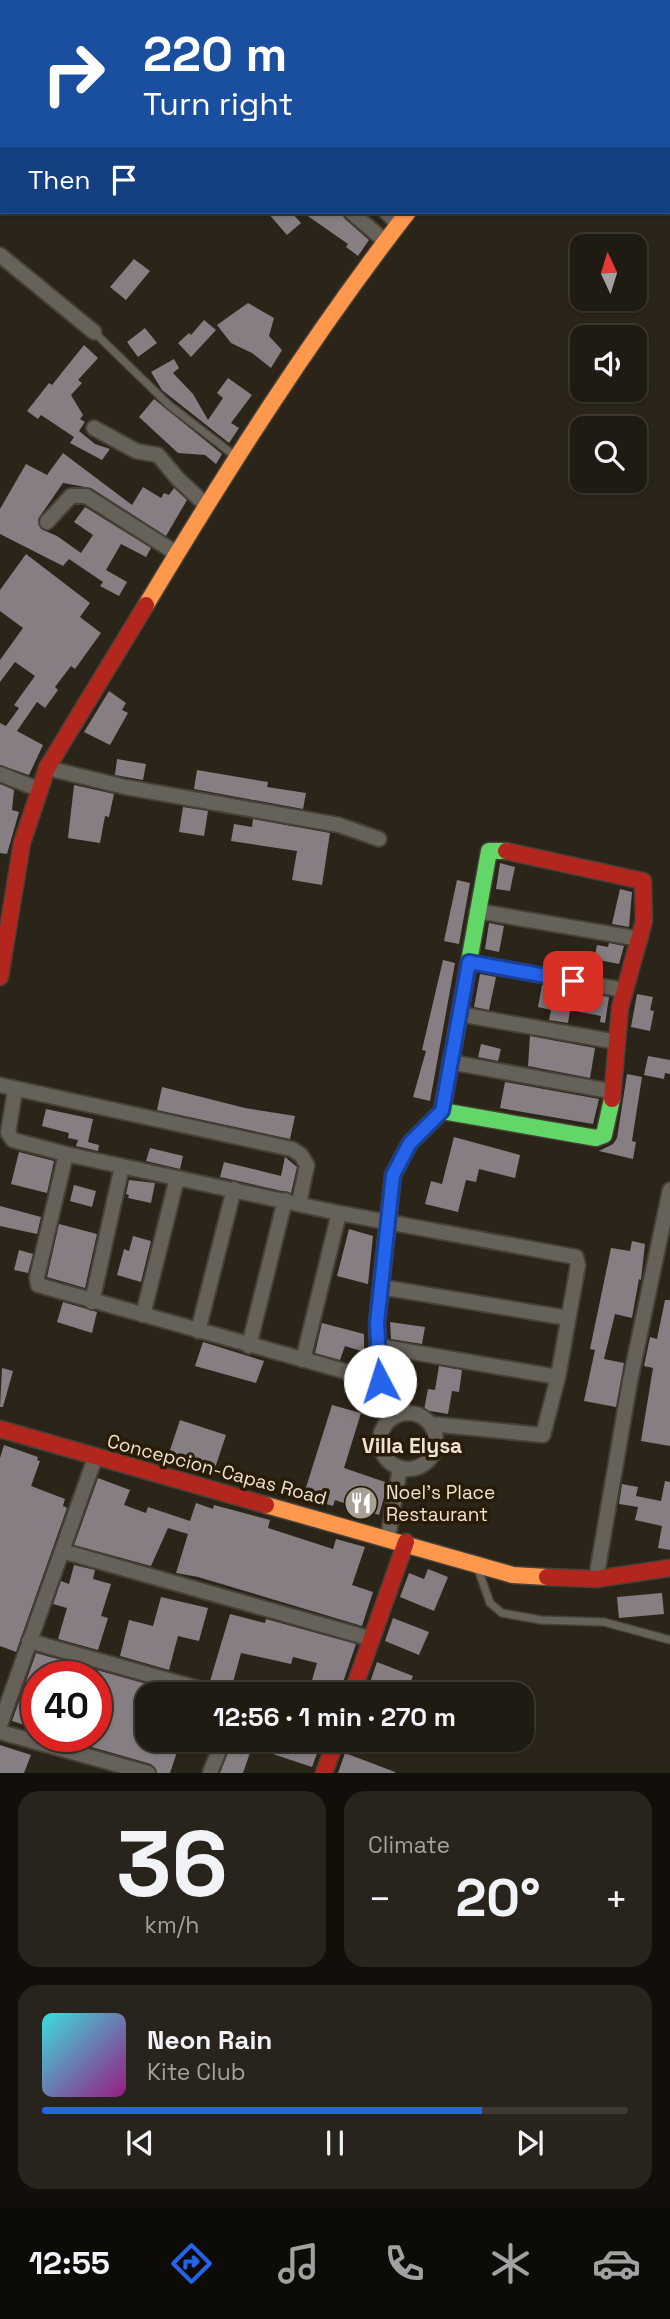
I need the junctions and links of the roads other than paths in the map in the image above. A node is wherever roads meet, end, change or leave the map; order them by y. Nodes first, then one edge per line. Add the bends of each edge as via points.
1 (353, 214) edge
2 (403, 218) edge
3 (385, 241) junction
4 (0, 255) edge
5 (94, 332) joint
6 (94, 428) dead end
7 (236, 456) junction
8 (205, 503) junction
9 (47, 523) dead end
10 (176, 552) junction
11 (47, 768) junction
12 (0, 774) edge
13 (38, 789) junction
14 (379, 839) dead end
15 (477, 911) junction
16 (640, 939) junction
17 (469, 962) junction
18 (0, 977) edge
19 (624, 990) junction
20 (460, 1014) junction
21 (617, 1042) junction
22 (450, 1062) junction
23 (0, 1085) edge
24 (15, 1091) junction
25 (610, 1091) junction
26 (442, 1111) junction
27 (66, 1154) junction
28 (122, 1166) junction
29 (177, 1178) junction
30 (234, 1189) junction
31 (670, 1191) edge
32 (292, 1201) junction
33 (338, 1213) junction
34 (389, 1222) junction
35 (381, 1287) junction
36 (92, 1302) junction
37 (143, 1315) junction
38 (568, 1318) junction
39 (198, 1331) junction
40 (249, 1346) junction
41 (377, 1346) junction
42 (303, 1360) junction
43 (558, 1377) junction
44 (380, 1381) junction
45 (397, 1415) junction
46 (430, 1424) junction
47 (1, 1432) edge
48 (95, 1458) junction
49 (400, 1468) junction
50 (388, 1537) junction
51 (407, 1542) junction
52 (62, 1550) junction
53 (477, 1565) junction
54 (670, 1568) edge
55 (597, 1579) junction
56 (372, 1639) junction
57 (670, 1640) edge
58 (29, 1642) junction
59 (174, 1682) edge
60 (356, 1682) edge
61 (0, 1725) edge
62 (0, 1732) edge
63 (218, 1752) edge
64 (332, 1752) edge
65 (148, 1773) edge
66 (210, 1773) edge
67 (324, 1773) edge

1 - 3 street
2 - 3 street
3 - 7 street
4 - 5 street
5 - 7 lane via 169,405
6 - 8 street via 136,451 158,455
7 - 8 street
8 - 10 street
9 - 10 street via 71,496 86,496
10 - 11 street
11 - 13 street
11 - 14 street via 125,787 339,825
12 - 13 street
13 - 18 street via 20,855
15 - 16 street
15 - 16 street via 489,852 496,849 643,881
15 - 17 street
16 - 19 street
17 - 19 street
17 - 20 street
19 - 21 street
20 - 21 street
20 - 22 street
21 - 25 street
22 - 25 street
22 - 26 street
23 - 24 street
24 - 27 street via 9,1137
24 - 32 street via 292,1149 307,1166
25 - 26 street via 605,1133 596,1139
26 - 34 street via 400,1158 393,1175
27 - 28 street
27 - 36 street via 38,1285
28 - 29 street
28 - 36 street
29 - 30 street
29 - 37 street
30 - 32 street
30 - 39 street
31 - 55 street via 630,1381
32 - 33 street
32 - 40 street
33 - 34 street
33 - 42 street
34 - 35 street
34 - 38 street via 573,1256 578,1265
35 - 38 street
35 - 41 street
36 - 37 street
37 - 39 street
38 - 43 street
39 - 40 street
40 - 42 street
41 - 43 street
41 - 44 street
42 - 44 street
43 - 46 street via 541,1436
44 - 45 street
45 - 46 street via 422,1416
45 - 49 street via 387,1421 379,1443 389,1463
46 - 49 street via 436,1436 431,1458 422,1466
47 - 48 street, Concepcion-Capas Road
48 - 50 street, Concepcion-Capas Road
48 - 52 street
49 - 50 street
50 - 51 street, Concepcion-Capas Road
51 - 53 street, Concepcion-Capas Road
51 - 56 street
52 - 56 street
52 - 58 street
53 - 55 street, Concepcion-Capas Road via 539,1578
53 - 57 lane via 490,1603 502,1613 541,1620 604,1622
54 - 55 street, Concepcion-Capas Road
56 - 60 street
58 - 59 street
58 - 61 street
62 - 65 street
63 - 66 street
64 - 67 street

